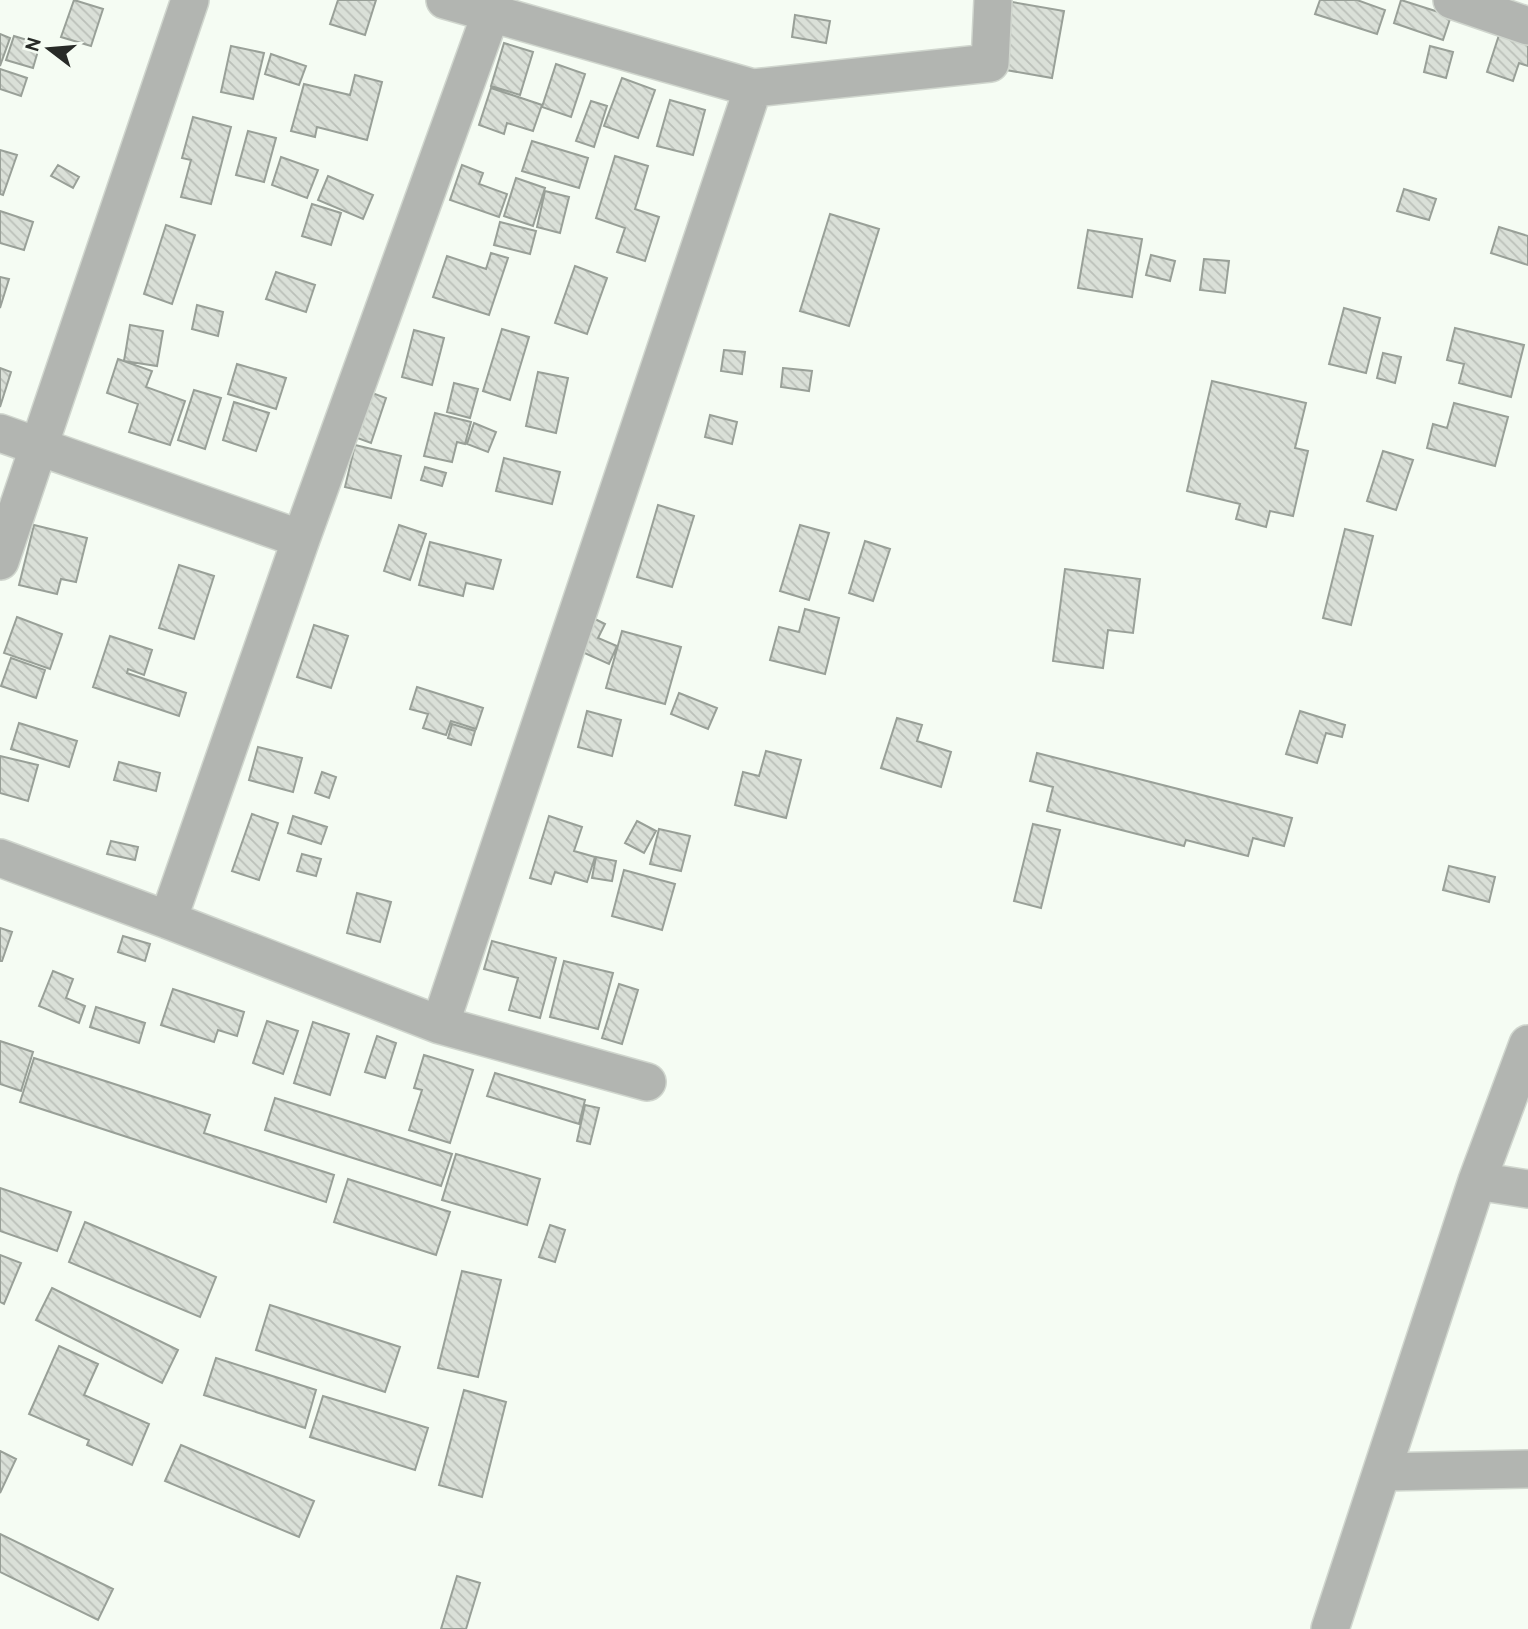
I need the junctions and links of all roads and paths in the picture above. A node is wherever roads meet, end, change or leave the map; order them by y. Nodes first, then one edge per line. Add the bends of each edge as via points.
1 (190, 0) edge
2 (445, 0) edge
3 (993, 0) edge
4 (1452, 0) edge
5 (491, 13) junction
6 (1528, 26) edge
7 (752, 88) junction
8 (0, 433) edge
9 (38, 447) junction
10 (301, 539) junction
11 (0, 561) edge
12 (0, 858) edge
13 (168, 920) junction
14 (440, 1025) junction
15 (1528, 1044) edge
16 (647, 1082) dead end
17 (1477, 1181) junction
18 (1528, 1189) edge
19 (1528, 1469) edge
20 (1382, 1472) junction
21 (1330, 1629) edge

1 - 9 street
2 - 5 street
3 - 7 street via 990,63
4 - 6 street
5 - 7 street
5 - 10 street
7 - 14 street
8 - 9 street
9 - 10 street
9 - 11 street
10 - 13 street
12 - 13 street
13 - 14 street
14 - 16 street
15 - 17 street
17 - 18 street
17 - 20 street
19 - 20 street
20 - 21 street

